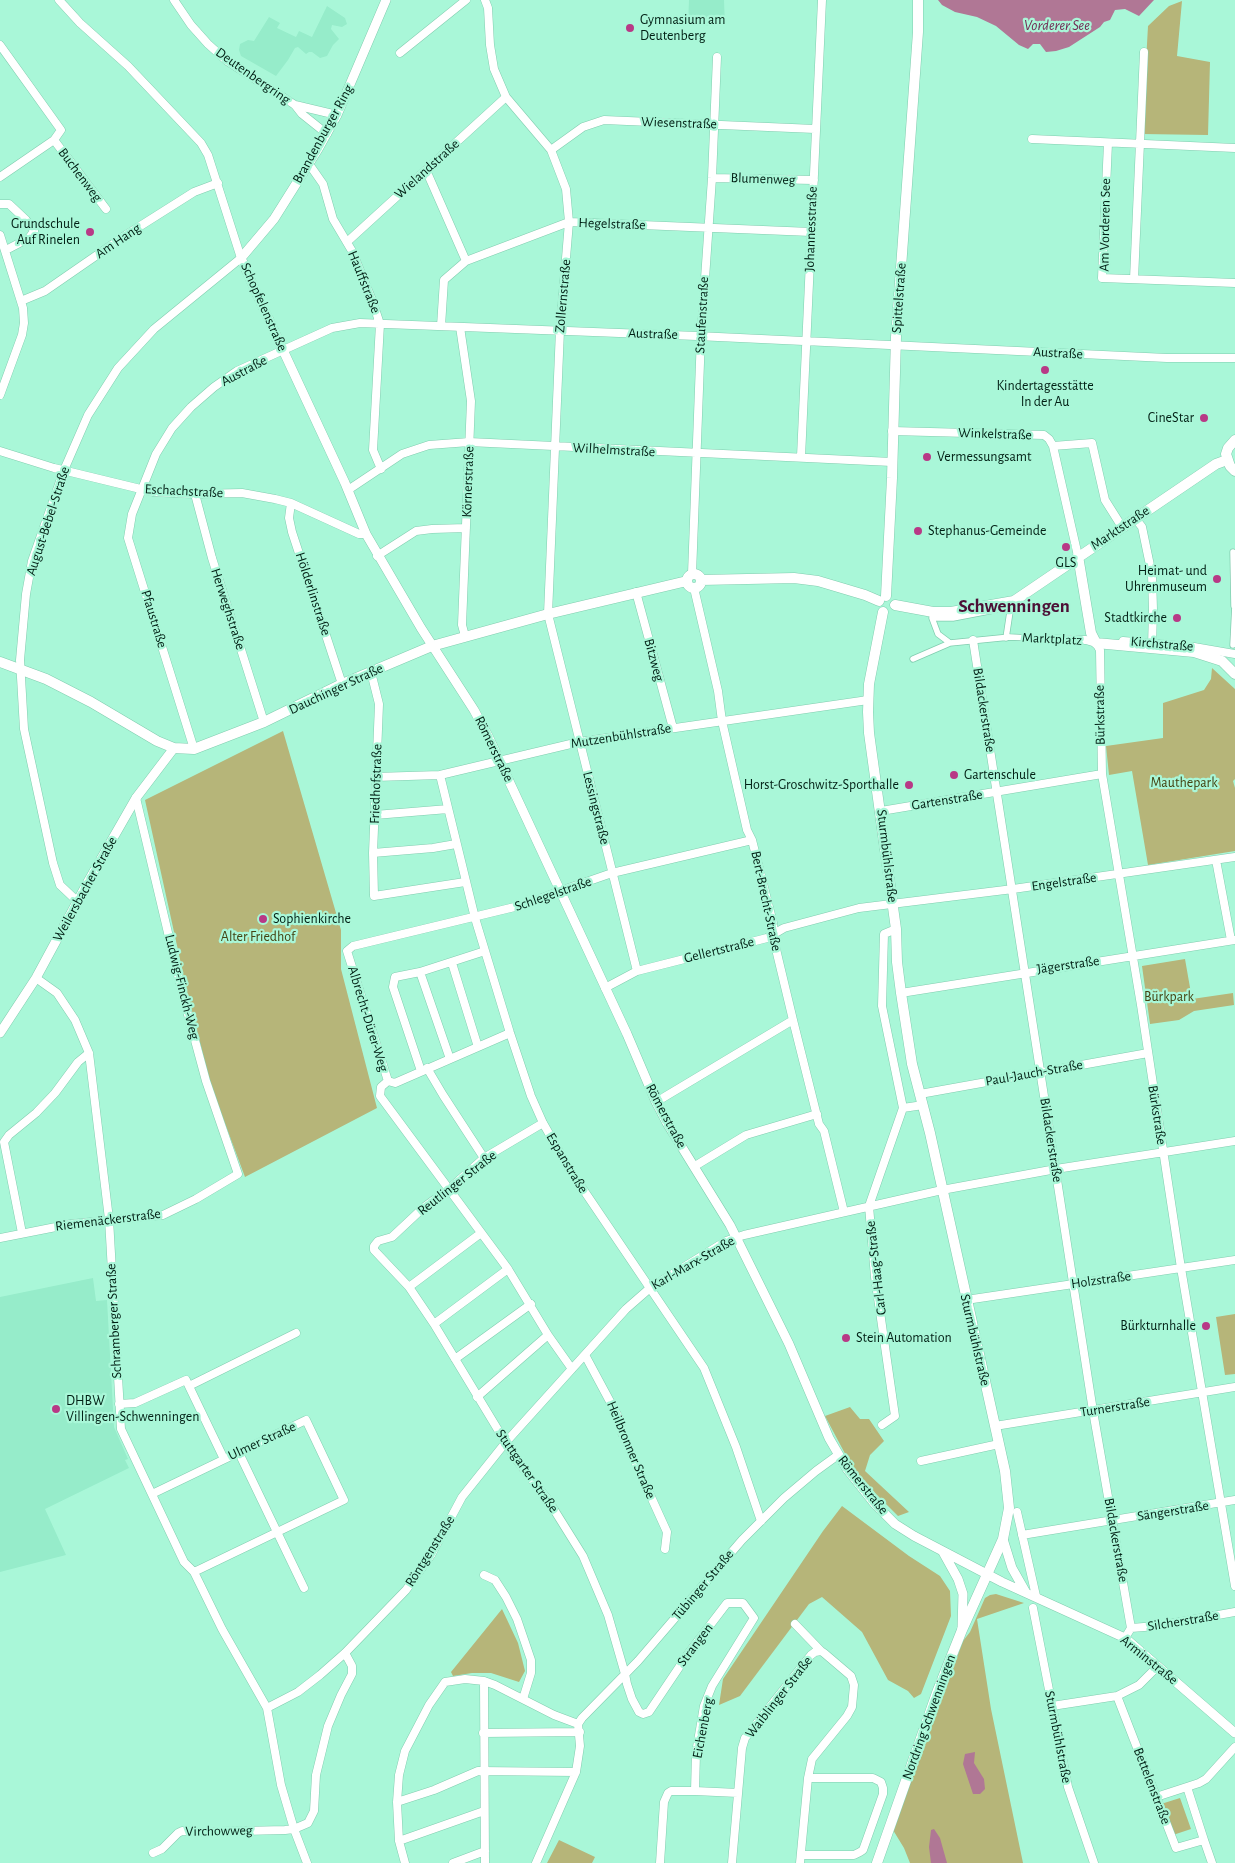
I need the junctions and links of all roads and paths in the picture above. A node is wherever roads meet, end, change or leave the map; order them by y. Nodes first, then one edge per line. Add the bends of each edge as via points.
1 (59, 0) edge
2 (174, 0) edge
3 (466, 0) edge
4 (485, 0) edge
5 (822, 0) edge
6 (918, 0) edge
7 (386, 1) edge
8 (0, 45) edge
9 (1144, 52) dead end
10 (400, 53) dead end
11 (717, 57) dead end
12 (506, 96) junction
13 (295, 105) junction
14 (337, 115) junction
15 (713, 124) junction
16 (815, 129) junction
17 (326, 134) junction
18 (1032, 139) dead end
19 (54, 140) junction
20 (1108, 143) junction
21 (1140, 145) junction
22 (1235, 148) edge
23 (551, 150) junction
24 (309, 164) junction
25 (426, 170) junction
26 (0, 176) edge
27 (712, 178) junction
28 (814, 180) junction
29 (218, 183) junction
30 (0, 204) edge
31 (106, 209) dead end
32 (569, 222) junction
33 (708, 228) junction
34 (811, 232) junction
35 (0, 235) edge
36 (347, 242) junction
37 (6, 250) junction
38 (241, 258) junction
39 (466, 261) junction
40 (1134, 279) junction
41 (1235, 282) edge
42 (21, 301) junction
43 (380, 324) junction
44 (441, 326) junction
45 (460, 327) junction
46 (560, 330) junction
47 (701, 336) junction
48 (808, 342) junction
49 (895, 346) junction
50 (283, 351) junction
51 (1235, 358) edge
52 (0, 395) edge
53 (892, 431) junction
54 (1235, 440) edge
55 (469, 442) junction
56 (554, 446) junction
57 (1053, 446) junction
58 (0, 451) edge
59 (698, 454) junction
60 (801, 457) junction
61 (1227, 460) junction
62 (892, 462) junction
63 (381, 469) junction
64 (64, 470) junction
65 (1235, 470) edge
66 (141, 490) junction
67 (348, 490) junction
68 (195, 494) junction
69 (291, 504) junction
70 (1136, 518) junction
71 (1122, 527) junction
72 (466, 528) junction
73 (366, 534) junction
74 (1233, 552) dead end
75 (377, 556) junction
76 (1078, 556) junction
77 (694, 581) junction
78 (636, 592) junction
79 (882, 598) junction
80 (1012, 604) junction
81 (895, 605) junction
82 (1234, 606) edge
83 (882, 612) junction
84 (548, 614) junction
85 (932, 615) junction
86 (465, 636) junction
87 (1006, 638) junction
88 (1048, 639) joint
89 (973, 640) junction
90 (1095, 641) junction
91 (950, 643) junction
92 (1152, 645) junction
93 (432, 646) junction
94 (1233, 650) edge
95 (1194, 652) junction
96 (912, 659) dead end
97 (0, 662) edge
98 (19, 668) junction
99 (372, 672) junction
100 (1235, 674) edge
101 (342, 684) junction
102 (868, 700) junction
103 (722, 721) junction
104 (264, 722) junction
105 (673, 728) junction
106 (579, 742) junction
107 (174, 748) junction
108 (194, 749) junction
109 (500, 761) junction
110 (1102, 774) junction
111 (440, 775) junction
112 (375, 777) junction
113 (997, 792) junction
114 (136, 798) junction
115 (448, 809) junction
116 (881, 811) junction
117 (375, 815) junction
118 (752, 840) junction
119 (456, 844) junction
120 (373, 853) junction
121 (1235, 857) edge
122 (1216, 860) junction
123 (612, 873) junction
124 (1120, 874) junction
125 (466, 882) junction
126 (1013, 890) junction
127 (560, 891) junction
128 (77, 901) junction
129 (893, 905) junction
130 (474, 918) junction
131 (896, 929) junction
132 (773, 934) junction
133 (1233, 940) edge
134 (353, 946) joint
135 (485, 951) junction
136 (1133, 956) junction
137 (452, 963) junction
138 (420, 972) junction
139 (637, 972) junction
140 (1025, 972) junction
141 (36, 978) junction
142 (605, 988) junction
143 (901, 993) junction
144 (793, 1020) junction
145 (0, 1033) edge
146 (510, 1034) junction
147 (478, 1047) junction
148 (1148, 1053) junction
149 (89, 1054) junction
150 (450, 1059) junction
151 (424, 1070) junction
152 (1040, 1071) junction
153 (388, 1081) junction
154 (920, 1094) junction
155 (656, 1102) junction
156 (923, 1106) junction
157 (903, 1108) junction
158 (817, 1114) junction
159 (543, 1124) junction
160 (1235, 1141) edge
161 (1163, 1153) junction
162 (484, 1158) junction
163 (695, 1166) junction
164 (1056, 1169) junction
165 (238, 1174) joint
166 (449, 1189) junction
167 (942, 1190) junction
168 (868, 1206) junction
169 (844, 1212) junction
170 (109, 1219) junction
171 (22, 1233) junction
172 (482, 1234) junction
173 (0, 1238) edge
174 (735, 1238) junction
175 (374, 1246) joint
176 (1235, 1260) edge
177 (1181, 1268) junction
178 (508, 1269) junction
179 (1073, 1284) junction
180 (408, 1287) junction
181 (650, 1288) junction
182 (966, 1300) junction
183 (531, 1304) junction
184 (434, 1324) junction
185 (296, 1333) dead end
186 (548, 1335) junction
187 (585, 1355) junction
188 (455, 1359) junction
189 (572, 1369) junction
190 (189, 1386) junction
191 (1235, 1388) edge
192 (1204, 1393) junction
193 (477, 1397) junction
194 (119, 1404) junction
195 (1093, 1411) junction
196 (882, 1425) dead end
197 (995, 1426) junction
198 (506, 1442) junction
199 (999, 1444) junction
200 (239, 1453) junction
201 (838, 1456) junction
202 (224, 1459) junction
203 (922, 1461) dead end
204 (152, 1494) junction
205 (1235, 1500) edge
206 (1221, 1503) junction
207 (1017, 1512) dead end
208 (1113, 1520) junction
209 (760, 1521) junction
210 (277, 1532) junction
211 (1022, 1534) junction
212 (1002, 1539) junction
213 (665, 1549) dead end
214 (943, 1551) junction
215 (194, 1572) junction
216 (987, 1574) junction
217 (484, 1575) dead end
218 (1235, 1586) edge
219 (304, 1588) dead end
220 (1026, 1592) junction
221 (1036, 1596) junction
222 (1033, 1608) dead end
223 (1235, 1612) edge
224 (754, 1618) joint
225 (795, 1624) dead end
226 (1131, 1628) junction
227 (962, 1630) junction
228 (1125, 1638) junction
229 (818, 1652) junction
230 (345, 1653) junction
231 (1158, 1666) junction
232 (625, 1674) junction
233 (484, 1681) junction
234 (1117, 1696) junction
235 (523, 1699) junction
236 (1052, 1706) junction
237 (267, 1708) junction
238 (643, 1714) joint
239 (579, 1728) junction
240 (1235, 1732) edge
241 (483, 1733) junction
242 (1235, 1747) edge
243 (484, 1772) junction
244 (576, 1772) junction
245 (808, 1778) junction
246 (1187, 1787) junction
247 (694, 1791) junction
248 (738, 1793) junction
249 (1156, 1797) junction
250 (397, 1802) junction
251 (484, 1811) junction
252 (294, 1829) junction
253 (1204, 1840) junction
254 (400, 1841) junction
255 (485, 1851) junction
256 (153, 1853) dead end
257 (800, 1859) edge
258 (307, 1863) edge
259 (405, 1863) edge
260 (453, 1863) edge
261 (485, 1863) edge
262 (536, 1863) edge
263 (660, 1863) edge
264 (732, 1863) edge
265 (877, 1863) edge
266 (1094, 1863) edge
267 (1212, 1863) edge

1 - 29 street, Schopfelenstraße via 193,132 208,155
2 - 13 street, Deutenbergring via 208,44
3 - 10 street
4 - 12 street, Zollernstraße via 494,69
5 - 16 street, Johannesstraße
6 - 49 main road, Spittelstraße
7 - 14 street, Brandenburger Ring
8 - 19 street, Buchenweg via 61,130
9 - 21 street
11 - 15 street, Staufenstraße
12 - 23 street, Zollernstraße
12 - 25 street, Wielandstraße
13 - 14 street, Deutenbergring
13 - 17 street, Deutenbergring
14 - 17 street, Brandenburger Ring
15 - 16 street, Wiesenstraße
15 - 23 street, Wiesenstraße via 604,120 584,127
15 - 27 street, Staufenstraße
16 - 28 street, Johannesstraße
17 - 24 street, Brandenburger Ring
18 - 20 street
19 - 26 street
19 - 31 street, Buchenweg
20 - 21 street
20 - 40 street, Am Vorderen See via 1102,278
21 - 22 street
21 - 40 street
23 - 32 street, Zollernstraße via 566,188
24 - 36 street, Hauffstraße via 323,184 333,219
24 - 38 street, Brandenburger Ring via 274,219
25 - 36 street, Wielandstraße
25 - 39 street
27 - 28 street, Blumenweg
27 - 33 street, Staufenstraße
28 - 34 street, Johannesstraße
29 - 38 street, Schopfelenstraße
29 - 42 street, Am Hang via 194,192 45,291
30 - 37 street via 9,204 34,231 29,238
32 - 33 street, Hegelstraße
32 - 39 street, Hegelstraße
32 - 46 street, Zollernstraße
33 - 34 street, Hegelstraße
33 - 47 street, Staufenstraße
34 - 48 street, Johannesstraße
35 - 37 street
36 - 43 street, Hauffstraße
37 - 42 street
38 - 50 street, Schopfelenstraße
38 - 64 street, August-Bebel-Straße via 154,329 118,368 88,415
39 - 44 street, Hegelstraße via 444,280
40 - 41 street, Am Vorderen See
42 - 52 street via 22,335
43 - 44 street, Austraße
43 - 50 street, Austraße via 360,323 332,328
43 - 63 street, Hauffstraße via 373,450
44 - 45 street, Austraße
45 - 46 street, Austraße
45 - 55 street, Körnerstraße via 471,401
46 - 47 street, Austraße
46 - 56 street, Zollernstraße
47 - 48 street, Austraße
47 - 59 street, Staufenstraße
48 - 49 street, Austraße
48 - 60 street, Johannesstraße
49 - 51 street, Austraße
49 - 53 main road, Spittelstraße
50 - 66 street, Austraße via 237,371 191,407 172,428 156,454
50 - 67 street, Schopfelenstraße
53 - 57 street, Winkelstraße via 1044,436
53 - 62 main road, Spittelstraße
54 - 61 main road via 1228,448
55 - 56 street, Wilhelmstraße
55 - 63 street, Wilhelmstraße via 429,445 402,454
55 - 72 street, Körnerstraße
56 - 59 street, Wilhelmstraße
56 - 84 street, Zollernstraße
57 - 71 street via 1092,444 1106,500
57 - 76 street
58 - 64 street, Eschachstraße
59 - 60 street, Wilhelmstraße
59 - 77 street, Staufenstraße
60 - 62 street, Wilhelmstraße
61 - 65 main road
61 - 70 main road, Marktstraße via 1216,464
62 - 79 main road, Spittelstraße
63 - 67 street, Wilhelmstraße
64 - 66 street, Eschachstraße
64 - 98 street, August-Bebel-Straße via 32,560
66 - 68 street, Eschachstraße
66 - 108 street, Pfaustraße via 128,538
67 - 73 street, Schopfelenstraße
68 - 69 street, Eschachstraße via 242,494
68 - 104 street, Herweghstraße
69 - 73 street, Eschachstraße via 359,534
69 - 101 street, Hölderlinstraße via 292,532
70 - 71 main road, Marktstraße
70 - 92 street via 1142,527 1152,575
71 - 76 main road, Marktstraße
72 - 75 street via 416,531
72 - 86 street, Körnerstraße via 462,625
73 - 75 street, Schopfelenstraße
74 - 82 street
75 - 93 street, Schopfelenstraße
76 - 80 main road, Marktstraße
76 - 90 main road
77 - 78 main road, Dauchinger Straße
77 - 79 main road, Dauchinger Straße via 794,578
77 - 103 street, Bert-Brecht-Straße
78 - 84 main road, Dauchinger Straße
78 - 105 street, Bitzweg
79 - 81 main road via 892,599
79 - 83 main road via 878,606
80 - 85 main road
80 - 87 street, Marktplatz
81 - 83 main road via 891,611
81 - 85 main road
82 - 94 street
83 - 102 main road, Sturmbühlstraße
84 - 86 main road, Dauchinger Straße
84 - 106 street, Lessingstraße
85 - 91 street via 938,634
86 - 93 main road, Dauchinger Straße
87 - 88 street, Marktplatz
87 - 89 street, Marktplatz
88 - 90 street, Marktplatz
89 - 91 street, Marktplatz
89 - 113 street, Bildackerstraße
90 - 92 main road, Kirchstraße
90 - 110 street, Bürkstraße via 1100,650
91 - 96 street
92 - 94 street, Kirchstraße
92 - 95 main road, Kirchstraße
93 - 99 main road, Dauchinger Straße
93 - 109 street, Römerstraße via 474,710
94 - 95 street, Kirchstraße
95 - 100 main road, Kirchstraße via 1222,661
97 - 98 main road, Dauchinger Straße
98 - 107 main road, Dauchinger Straße via 92,702 157,742
98 - 128 street, August-Bebel-Straße via 24,729 53,863 60,885
99 - 101 main road, Dauchinger Straße
99 - 112 street, Friedhofstraße via 379,704
101 - 104 main road, Dauchinger Straße
102 - 103 street, Mutzenbühlstraße
102 - 116 main road, Sturmbühlstraße
103 - 105 street, Mutzenbühlstraße
103 - 118 street, Bert-Brecht-Straße
104 - 108 main road, Dauchinger Straße
105 - 106 street, Mutzenbühlstraße
106 - 109 street, Mutzenbühlstraße
106 - 123 street, Lessingstraße
107 - 108 main road, Dauchinger Straße
107 - 114 street, Weilersbacher Straße
109 - 111 street, Mutzenbühlstraße
109 - 127 street, Römerstraße
110 - 113 street, Gartenstraße
110 - 124 street, Bürkstraße
111 - 112 street, Mutzenbühlstraße
111 - 115 street, Espanstraße
112 - 117 street, Friedhofstraße
113 - 116 street, Gartenstraße
113 - 126 street, Bildackerstraße
114 - 128 street, Weilersbacher Straße
114 - 165 street, Ludwig-Finckh-Weg via 199,1055
115 - 117 street
115 - 119 street, Espanstraße
116 - 129 main road, Sturmbühlstraße
117 - 120 street, Friedhofstraße
118 - 123 street, Schlegelstraße
118 - 132 street, Bert-Brecht-Straße
119 - 120 street
119 - 125 street, Espanstraße
120 - 125 street, Friedhofstraße via 374,896
121 - 122 street, Engelstraße
122 - 124 street, Engelstraße
122 - 133 street
123 - 127 street, Schlegelstraße
123 - 139 street, Lessingstraße
124 - 126 street, Engelstraße
124 - 136 street, Bürkstraße
125 - 130 street, Espanstraße
126 - 129 street, Engelstraße
126 - 140 street, Bildackerstraße
127 - 130 street, Schlegelstraße via 527,904
127 - 142 street, Römerstraße
128 - 141 street, Weilersbacher Straße
129 - 131 main road, Sturmbühlstraße
129 - 132 street, Gellertstraße via 859,908 784,928
130 - 134 street, Schlegelstraße
130 - 135 street, Espanstraße
131 - 143 main road, Sturmbühlstraße
131 - 157 street via 884,934 882,1006
132 - 139 street, Gellertstraße
132 - 144 street, Bert-Brecht-Straße
133 - 136 street, Jägerstraße
134 - 153 street, Albrecht-Dürer-Weg via 348,950
135 - 137 street
135 - 146 street, Espanstraße
136 - 140 street, Jägerstraße
136 - 148 street, Bürkstraße
137 - 138 street
137 - 147 street
138 - 150 street
138 - 151 street via 395,977 394,987
139 - 142 street, Gellertstraße
140 - 143 street, Jägerstraße
140 - 152 street, Bildackerstraße
141 - 145 street, Weilersbacher Straße
141 - 149 street, Schramberger Straße via 57,993 75,1020
142 - 155 street, Römerstraße
143 - 154 main road, Sturmbühlstraße
144 - 155 street
144 - 158 street, Bert-Brecht-Straße
146 - 147 street, Albrecht-Dürer-Weg
146 - 159 street, Espanstraße
147 - 150 street, Albrecht-Dürer-Weg
148 - 152 street, Paul-Jauch-Straße
148 - 161 street, Bürkstraße
149 - 170 street, Schramberger Straße
149 - 171 street via 78,1062 36,1113 4,1142
150 - 151 street, Albrecht-Dürer-Weg
151 - 153 street, Albrecht-Dürer-Weg via 395,1084
151 - 162 street
152 - 154 street, Paul-Jauch-Straße
152 - 164 street, Bildackerstraße
153 - 166 street via 381,1087 380,1096
154 - 156 main road, Sturmbühlstraße
155 - 163 street, Römerstraße
156 - 157 street
156 - 167 main road, Sturmbühlstraße
157 - 168 street, Carl-Haag-Straße
158 - 163 street via 746,1135
158 - 169 street, Bert-Brecht-Straße
159 - 162 street, Reutlinger Straße
159 - 181 street, Espanstraße via 568,1167
160 - 161 street, Karl-Marx-Straße
161 - 164 street, Karl-Marx-Straße
161 - 177 street, Bürkstraße
162 - 166 street, Reutlinger Straße
163 - 174 street, Römerstraße
164 - 167 street, Karl-Marx-Straße
164 - 179 street, Bildackerstraße
165 - 170 street, Riemenäckerstraße via 163,1215
166 - 172 street
166 - 175 street, Reutlinger Straße via 392,1237 378,1241
167 - 168 street, Karl-Marx-Straße
167 - 182 main road, Sturmbühlstraße
168 - 169 street, Karl-Marx-Straße
168 - 196 street, Carl-Haag-Straße via 895,1416
169 - 174 street, Karl-Marx-Straße
170 - 171 street, Riemenäckerstraße
170 - 194 street, Schramberger Straße
171 - 173 street, Riemenäckerstraße
172 - 178 street
172 - 180 street
174 - 181 street, Karl-Marx-Straße
174 - 201 street, Römerstraße via 789,1344
175 - 180 street, Stuttgarter Straße via 378,1256
176 - 177 street, Holzstraße
177 - 179 street, Holzstraße
177 - 192 street, Bürkstraße
178 - 183 street
178 - 184 street
179 - 182 street, Holzstraße
179 - 195 street, Bildackerstraße
180 - 184 street, Stuttgarter Straße
181 - 187 street, Karl-Marx-Straße via 626,1309
181 - 209 street, Espanstraße via 704,1368 736,1447
182 - 197 main road, Sturmbühlstraße
183 - 186 street
183 - 188 street
184 - 188 street, Stuttgarter Straße
185 - 190 street
186 - 189 street
186 - 193 street
187 - 189 street, Karl-Marx-Straße
187 - 213 street, Heilbronner Straße via 622,1422 622,1433 667,1532
188 - 193 street, Stuttgarter Straße
189 - 198 street, Karl-Marx-Straße
190 - 194 street via 186,1380 135,1403
190 - 202 street
191 - 192 street, Turnerstraße
192 - 195 street, Turnerstraße
192 - 206 street, Bürkstraße
193 - 198 street, Stuttgarter Straße
194 - 204 street, Schramberger Straße via 121,1429
195 - 197 street, Turnerstraße
195 - 208 street, Bildackerstraße
197 - 199 main road, Sturmbühlstraße
198 - 230 street, Röntgenstraße via 462,1498 431,1555 406,1590
198 - 232 street, Stuttgarter Straße via 583,1556 608,1615
199 - 203 street
199 - 212 main road, Sturmbühlstraße via 1009,1508
200 - 202 street, Ulmer Straße
200 - 210 street
200 - 210 street, Ulmer Straße via 306,1420 344,1500
201 - 209 street, Tübinger Straße via 816,1471
201 - 214 street, Römerstraße via 874,1503 895,1524
202 - 204 street, Ulmer Straße
204 - 215 street, Schramberger Straße via 184,1562
205 - 206 street, Sängerstraße
206 - 208 street, Sängerstraße
206 - 218 street, Bürkstraße
207 - 211 street
208 - 211 street, Sängerstraße
208 - 226 street, Bildackerstraße
209 - 232 street, Tübinger Straße
210 - 215 street, Ulmer Straße
210 - 219 street
211 - 221 street
212 - 216 main road, Sturmbühlstraße
212 - 220 street via 1012,1568
214 - 216 street, Römerstraße
214 - 227 street via 963,1594
215 - 237 street, Schramberger Straße
216 - 220 street, Arminstraße
216 - 227 main road, Nordring Schwenningen
217 - 235 street via 496,1580 506,1597 531,1660
220 - 221 street, Arminstraße
221 - 228 street, Arminstraße
222 - 236 street, Sturmbühlstraße
223 - 226 street, Silcherstraße
224 - 238 street, Strangen via 743,1603 727,1603 649,1712
224 - 247 street, Eichenberg via 712,1686 704,1706
225 - 229 street
226 - 228 street
227 - 265 main road, Nordring Schwenningen
228 - 231 street, Arminstraße
229 - 245 street via 824,1653 851,1676 854,1685 852,1707 812,1760
229 - 248 street, Waiblinger Straße via 810,1655 748,1732 742,1748
230 - 237 street, Röntgenstraße via 298,1692
230 - 252 street via 352,1666 352,1674 337,1703 323,1744 316,1775 314,1811 308,1823
231 - 234 street via 1139,1685
231 - 240 street, Arminstraße
232 - 238 street, Stuttgarter Straße via 632,1699
232 - 239 street, Tübinger Straße
233 - 235 street
233 - 241 street
233 - 250 street via 445,1682 440,1688 405,1751
234 - 236 street
234 - 249 street, Bettelenstraße
235 - 239 street
236 - 266 street, Sturmbühlstraße via 1068,1788
237 - 252 street via 281,1785
239 - 241 street
239 - 244 street
241 - 243 street
242 - 246 street via 1206,1779
243 - 244 street
243 - 250 street
243 - 251 street
244 - 262 street
245 - 257 street
245 - 257 street via 873,1778 881,1782 883,1788 860,1852
246 - 249 street
246 - 253 street
247 - 248 street
247 - 263 street via 672,1792 666,1796
248 - 264 street, Waiblinger Straße
249 - 253 street, Bettelenstraße via 1176,1848
250 - 254 street
251 - 254 street
251 - 255 street
252 - 256 street, Virchowweg via 182,1830
252 - 258 street
253 - 267 street
254 - 259 street
255 - 260 street
255 - 261 street

